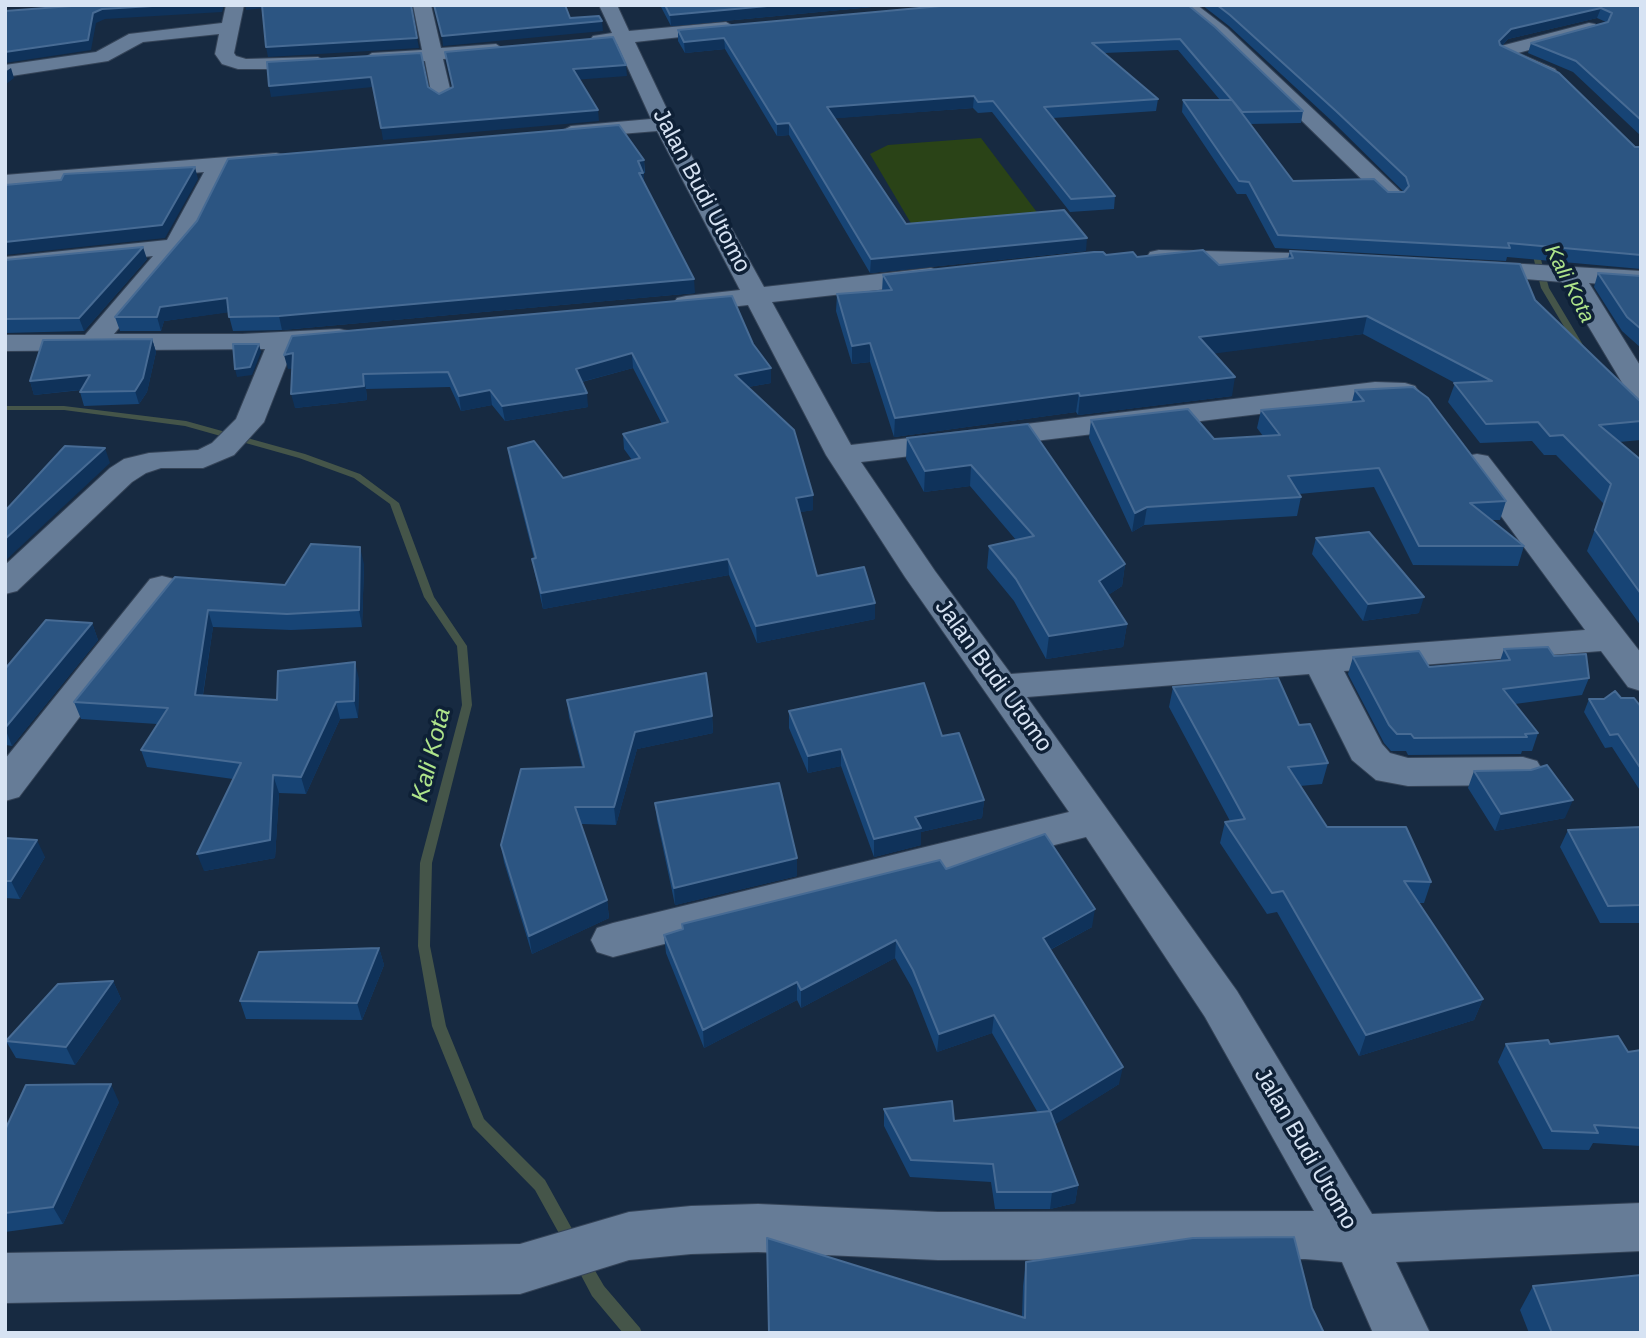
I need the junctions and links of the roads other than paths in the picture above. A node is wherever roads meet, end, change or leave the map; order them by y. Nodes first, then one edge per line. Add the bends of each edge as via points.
1 (235, 5) edge
2 (422, 5) edge
3 (608, 5) edge
4 (1186, 5) edge
5 (747, 25) edge
6 (1598, 26) edge
7 (227, 28) junction
8 (622, 38) junction
9 (581, 42) edge
10 (514, 48) edge
11 (434, 55) junction
12 (5, 71) edge
13 (1564, 78) edge
14 (442, 97) edge
15 (664, 124) junction
16 (555, 134) edge
17 (300, 157) edge
18 (219, 165) junction
19 (5, 182) edge
20 (1393, 197) edge
21 (174, 247) junction
22 (1133, 258) edge
23 (1369, 263) edge
24 (5, 264) edge
25 (1452, 267) edge
26 (953, 274) edge
27 (1564, 275) junction
28 (1641, 279) edge
29 (758, 297) junction
30 (662, 307) edge
31 (359, 336) edge
32 (94, 341) junction
33 (282, 341) junction
34 (5, 343) edge
35 (1641, 391) edge
36 (1435, 408) edge
37 (1460, 441) edge
38 (841, 455) junction
39 (5, 584) edge
40 (162, 586) dead end
41 (1611, 639) junction
42 (1321, 662) junction
43 (1641, 679) edge
44 (1000, 687) junction
45 (1524, 771) edge
46 (5, 787) edge
47 (1096, 820) junction
48 (613, 940) dead end
49 (1641, 1227) edge
50 (1358, 1240) junction
51 (5, 1278) edge
52 (1402, 1333) edge

1 - 7 street
2 - 11 street
3 - 8 street, Jalan Budi Utomo
4 - 20 street via 1222,32
5 - 8 street
6 - 13 street via 1508,50 1514,59
7 - 11 street via 223,54 245,65
7 - 12 street via 143,37 101,57
8 - 9 street
8 - 15 street, Jalan Budi Utomo
10 - 11 street
11 - 14 street
15 - 16 street
15 - 29 street, Jalan Budi Utomo
17 - 18 street
18 - 19 street
18 - 21 street
21 - 24 street
21 - 32 street
22 - 23 street via 1258,257
25 - 27 street
26 - 29 street
27 - 28 street
27 - 35 street
29 - 30 street
29 - 38 street, Jalan Budi Utomo
31 - 33 street
32 - 33 street
32 - 34 street
33 - 39 street via 249,422 223,449 204,459 160,459 135,466
36 - 38 street via 1417,394 1375,391
37 - 41 street
38 - 44 street, Jalan Budi Utomo
40 - 46 street
41 - 42 street
41 - 43 street
42 - 44 street
42 - 45 street via 1366,751 1390,770
44 - 47 street, Jalan Budi Utomo
47 - 48 street
47 - 50 street, Jalan Budi Utomo via 1221,1004
49 - 50 street
50 - 51 street via 1305,1235 938,1236 758,1228 656,1231 520,1269
50 - 52 street, Jalan Budi Utomo

